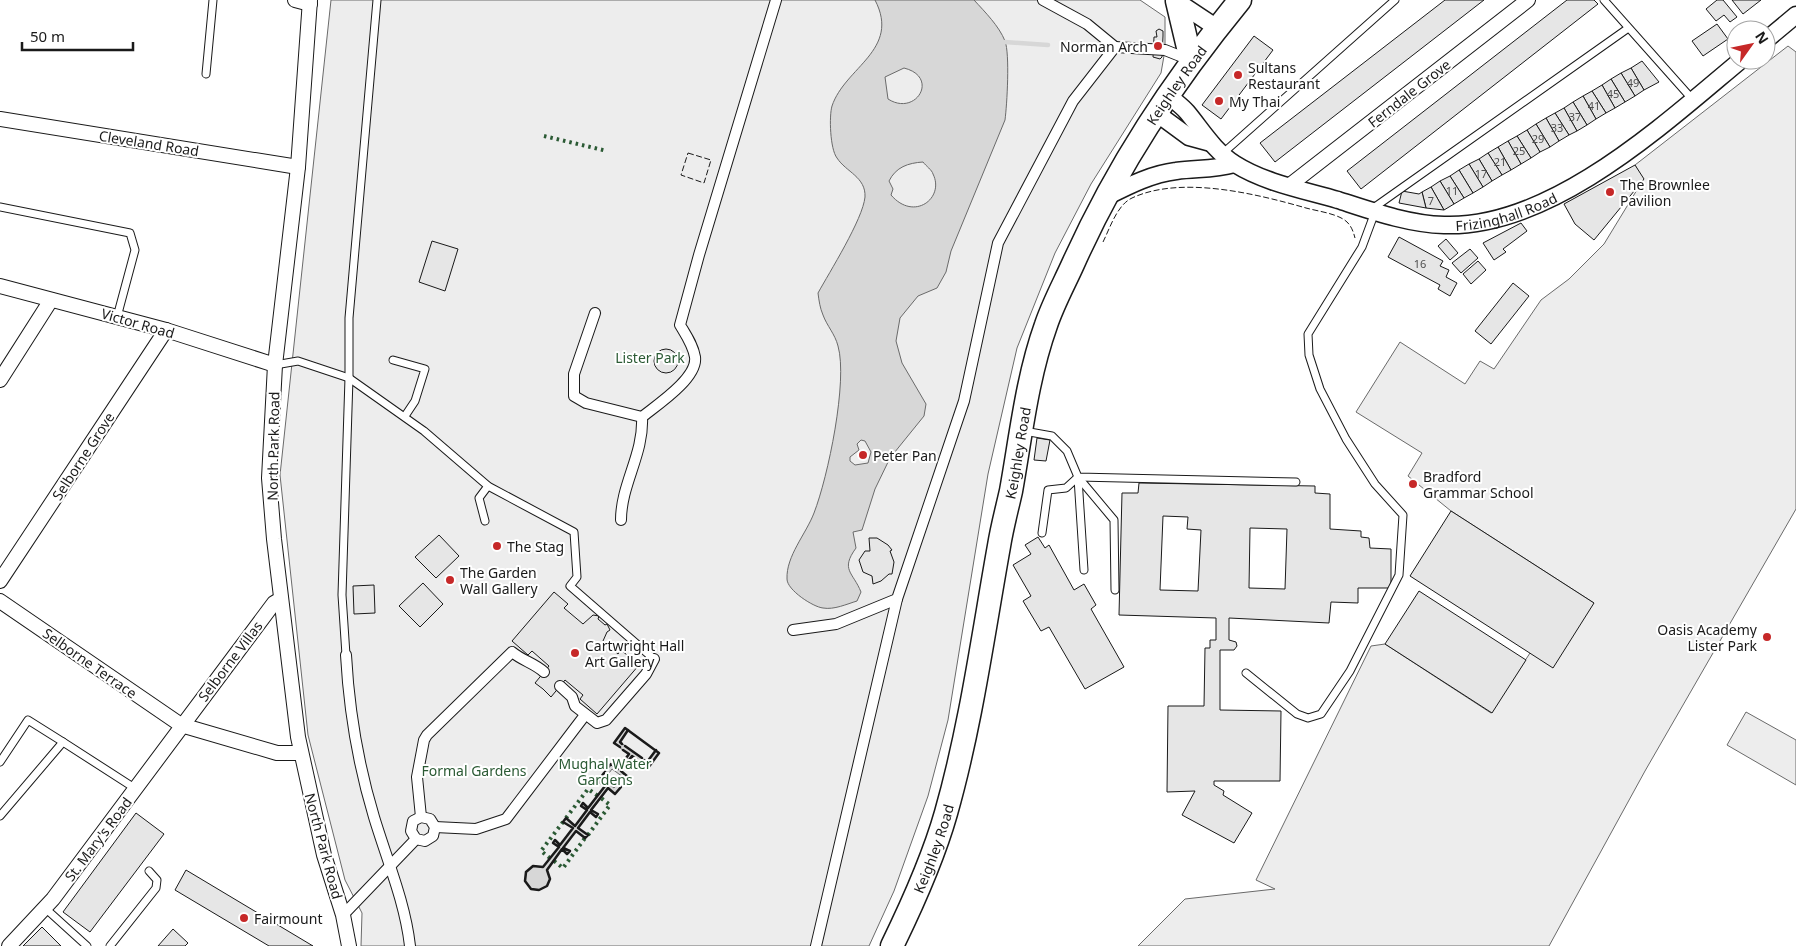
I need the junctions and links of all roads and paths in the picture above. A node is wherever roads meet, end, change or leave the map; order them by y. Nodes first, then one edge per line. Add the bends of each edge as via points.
1 (213, 0) edge
2 (295, 0) edge
3 (377, 0) edge
4 (776, 0) edge
5 (1043, 0) edge
6 (1176, 0) edge
7 (1240, 0) edge
8 (1395, 0) edge
9 (1528, 0) edge
10 (1604, 0) edge
11 (310, 2) edge
12 (1796, 15) edge
13 (1217, 28) junction
14 (1627, 29) junction
15 (1776, 32) edge
16 (1114, 47) junction
17 (1191, 60) junction
18 (1729, 70) edge
19 (206, 74) dead end
20 (1693, 101) junction
21 (1161, 103) junction
22 (0, 118) edge
23 (1222, 153) junction
24 (298, 167) junction
25 (1290, 186) junction
26 (1106, 197) junction
27 (0, 208) edge
28 (1373, 211) junction
29 (0, 286) edge
30 (51, 300) junction
31 (594, 313) dead end
32 (117, 317) junction
33 (166, 330) junction
34 (393, 360) dead end
35 (275, 365) junction
36 (1, 376) edge
37 (349, 378) junction
38 (405, 416) junction
39 (642, 417) junction
40 (1021, 430) junction
41 (1078, 477) junction
42 (1296, 482) dead end
43 (488, 486) junction
44 (621, 520) dead end
45 (486, 521) dead end
46 (1042, 533) dead end
47 (1084, 570) dead end
48 (0, 581) edge
49 (1114, 590) dead end
50 (281, 599) junction
51 (897, 599) junction
52 (0, 601) edge
53 (793, 630) dead end
54 (346, 655) joint
55 (654, 659) joint
56 (544, 672) dead end
57 (1246, 673) dead end
58 (560, 686) dead end
59 (584, 715) junction
60 (181, 725) junction
61 (63, 742) junction
62 (300, 753) junction
63 (0, 762) edge
64 (136, 789) junction
65 (0, 816) edge
66 (421, 817) junction
67 (435, 827) junction
68 (416, 839) junction
69 (390, 867) junction
70 (149, 871) dead end
71 (45, 908) junction
72 (343, 915) junction
73 (9, 946) edge
74 (87, 946) edge
75 (110, 946) edge
76 (349, 946) edge
77 (410, 946) edge
78 (816, 946) edge
79 (892, 946) edge

1 - 19 lane
2 - 11 street
3 - 37 lane via 349,318
4 - 39 street via 680,325 695,359 689,377
5 - 16 street via 1087,24
6 - 13 street
6 - 17 highway
7 - 13 highway, Keighley Road
8 - 23 lane
9 - 25 street, Ferndale Grove
10 - 14 lane
11 - 24 street, North Park Road
12 - 15 street
13 - 17 highway, Keighley Road
14 - 20 lane
14 - 28 lane
16 - 17 street via 1165,50
16 - 51 street via 1073,101 998,243 964,401
17 - 21 highway, Keighley Road
18 - 20 street, Frizinghall Road
20 - 28 street, Frizinghall Road via 1617,159 1566,190 1504,217 1444,225
21 - 23 street, Frizinghall Road via 1185,110
21 - 26 highway, Keighley Road
22 - 24 street, Cleveland Road
23 - 25 street, Frizinghall Road via 1264,178
23 - 26 street via 1216,169 1176,170 1160,174
24 - 35 street, North Park Road
25 - 28 street, Frizinghall Road
26 - 40 highway, Keighley Road via 1046,324
27 - 32 lane via 130,233 135,250
28 - 57 lane via 1362,247 1308,334 1309,356 1320,388 1346,439 1375,484 1403,515 1399,575 1350,671 1321,714 1308,718 1297,714
29 - 30 street, Victor Road
30 - 32 street, Victor Road
30 - 36 street
31 - 39 street via 574,374 574,396 586,403
32 - 33 street, Victor Road
33 - 35 street, Victor Road
33 - 48 street, Selborne Grove
34 - 38 lane via 425,369 415,401
35 - 37 lane via 298,361
35 - 50 street, North Park Road via 269,478
37 - 38 lane
37 - 54 lane via 342,595
38 - 43 lane
39 - 44 street via 641,445 625,494
40 - 41 lane via 1052,436 1067,452
40 - 79 highway, Keighley Road via 972,705 946,813 928,865
41 - 42 lane
41 - 46 lane via 1066,488 1048,490
41 - 47 lane
41 - 49 lane via 1114,520
43 - 45 lane via 479,498
43 - 55 lane via 574,532 577,577 570,586
50 - 60 street, Selborne Villas via 274,603
50 - 62 street, North Park Road
51 - 53 street via 836,624
51 - 78 street
52 - 60 street, Selborne Terrace
54 - 69 street via 356,746
55 - 59 street via 646,674 606,720 597,723
56 - 66 street via 512,652 427,736 416,777
58 - 59 street
59 - 67 street via 506,818 476,829
60 - 62 street, Selborne Terrace via 277,752
60 - 64 street, St. Mary's Road
61 - 63 lane via 28,720
61 - 64 lane
61 - 65 lane
62 - 72 street, North Park Road via 324,855
64 - 71 street, St. Mary's Road
66 - 67 street via 430,819
66 - 68 street via 411,826
67 - 68 street via 430,840
68 - 69 street
69 - 72 street
69 - 77 street via 408,927
70 - 75 lane via 157,880 156,888
71 - 73 street, St. Mary's Road
71 - 74 lane
72 - 76 street, North Park Road

